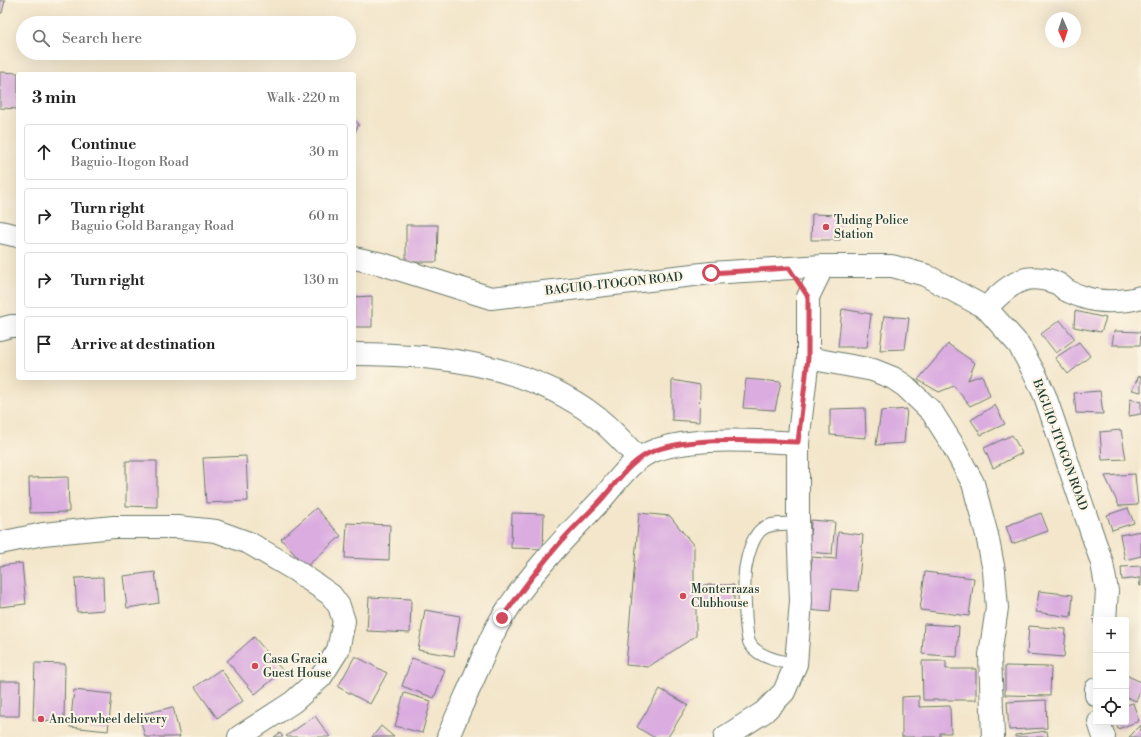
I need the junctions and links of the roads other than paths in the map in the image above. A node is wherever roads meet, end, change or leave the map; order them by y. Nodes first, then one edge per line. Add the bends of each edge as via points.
1 (0, 232) edge
2 (16, 236) edge
3 (356, 258) edge
4 (823, 266) junction
5 (789, 268) junction
6 (808, 297) junction
7 (1141, 297) edge
8 (986, 308) junction
9 (16, 326) edge
10 (0, 329) edge
11 (356, 354) edge
12 (808, 358) junction
13 (798, 442) junction
14 (638, 458) junction
15 (798, 524) junction
16 (0, 543) edge
17 (1105, 617) edge
18 (796, 664) junction
19 (1100, 725) edge
20 (239, 737) edge
21 (448, 737) edge
22 (726, 737) edge
23 (993, 737) edge
24 (1104, 737) edge

1 - 2 street
3 - 5 street, BAGUIO-ITOGON ROAD via 492,298 711,273
4 - 5 street, BAGUIO-ITOGON ROAD
4 - 6 street
4 - 8 street, BAGUIO-ITOGON ROAD via 892,266 925,275
5 - 6 street
6 - 12 street
7 - 8 street via 1133,300 1101,301 1085,298 1056,282 1026,279 1012,285
8 - 17 street, BAGUIO-ITOGON ROAD via 1019,345 1045,396 1102,563 1107,591
9 - 10 street
11 - 14 street via 435,358 481,365 511,373 546,387 583,408 611,429
12 - 13 street
12 - 23 street via 873,370 906,386 932,412 973,483 987,535 997,608 990,655
13 - 14 street via 694,443 656,450
13 - 15 street
14 - 21 street via 558,545 502,618
15 - 18 street via 802,600
15 - 18 lane via 783,524 762,529 754,540 745,566 745,621 750,644 758,652 775,660
16 - 20 street via 43,534 114,527 178,527 216,531 249,543 331,595 339,606 344,621 338,650 321,677 293,702
18 - 22 street via 784,692 764,712
19 - 24 street

